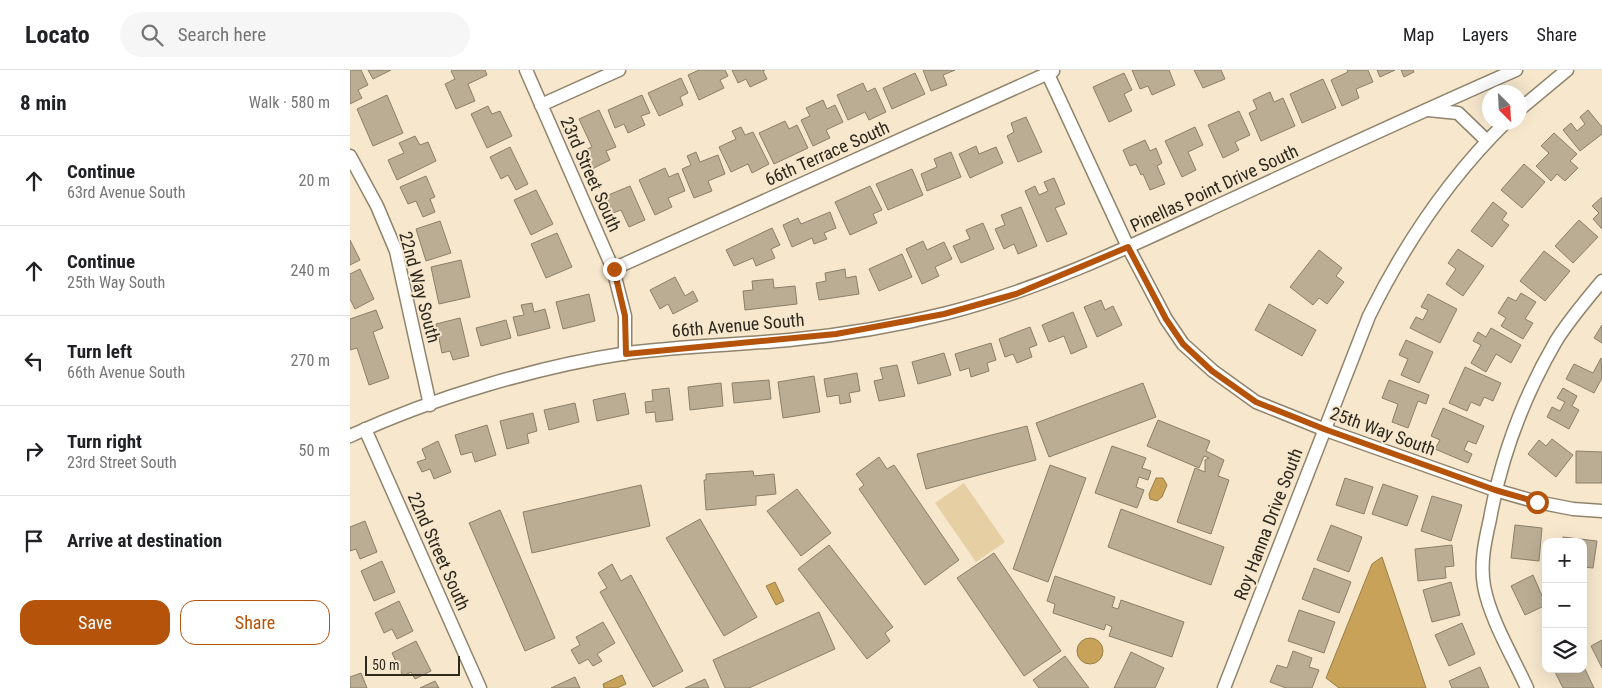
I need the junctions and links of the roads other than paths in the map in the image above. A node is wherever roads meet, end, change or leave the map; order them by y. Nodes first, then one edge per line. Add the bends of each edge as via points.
1 (526, 70) edge
2 (619, 70) edge
3 (1516, 70) edge
4 (1567, 70) edge
5 (1049, 71) edge
6 (1527, 103) edge
7 (542, 105) junction
8 (1425, 110) junction
9 (1498, 130) edge
10 (1487, 141) junction
11 (350, 156) edge
12 (1128, 247) junction
13 (614, 269) junction
14 (1602, 281) edge
15 (626, 354) junction
16 (430, 405) junction
17 (365, 429) junction
18 (1324, 429) junction
19 (350, 436) edge
20 (1495, 490) junction
21 (1602, 511) edge
22 (480, 688) edge
23 (1224, 688) edge
24 (1527, 688) edge

1 - 7 street, 23rd Street South
2 - 7 street
3 - 8 street
4 - 6 street
5 - 12 street, Pinellas Point Drive South
5 - 13 street, 66th Terrace South
7 - 13 street, 23rd Street South
8 - 10 street, Pinellas Point Drive South via 1458,113
8 - 12 street, Pinellas Point Drive South
9 - 10 street, Roy Hanna Drive South
10 - 18 street, Roy Hanna Drive South via 1427,216 1394,266 1369,316
11 - 16 street, 22nd Way South via 377,206 396,251
12 - 15 street, 66th Avenue South via 1016,294 944,314 836,334
12 - 18 street, 25th Way South via 1166,319 1183,344 1212,371 1256,402
13 - 15 street, 23rd Street South via 625,316
14 - 20 street via 1556,341 1541,370 1513,432
15 - 16 street, 66th Avenue South via 565,364
16 - 17 street, 66th Avenue South
17 - 19 street, 66th Avenue South
17 - 22 street, 22nd Street South
18 - 20 street, 25th Way South
18 - 23 street, Roy Hanna Drive South
20 - 21 street, 25th Way South via 1537,502
20 - 24 street via 1482,562 1484,587

